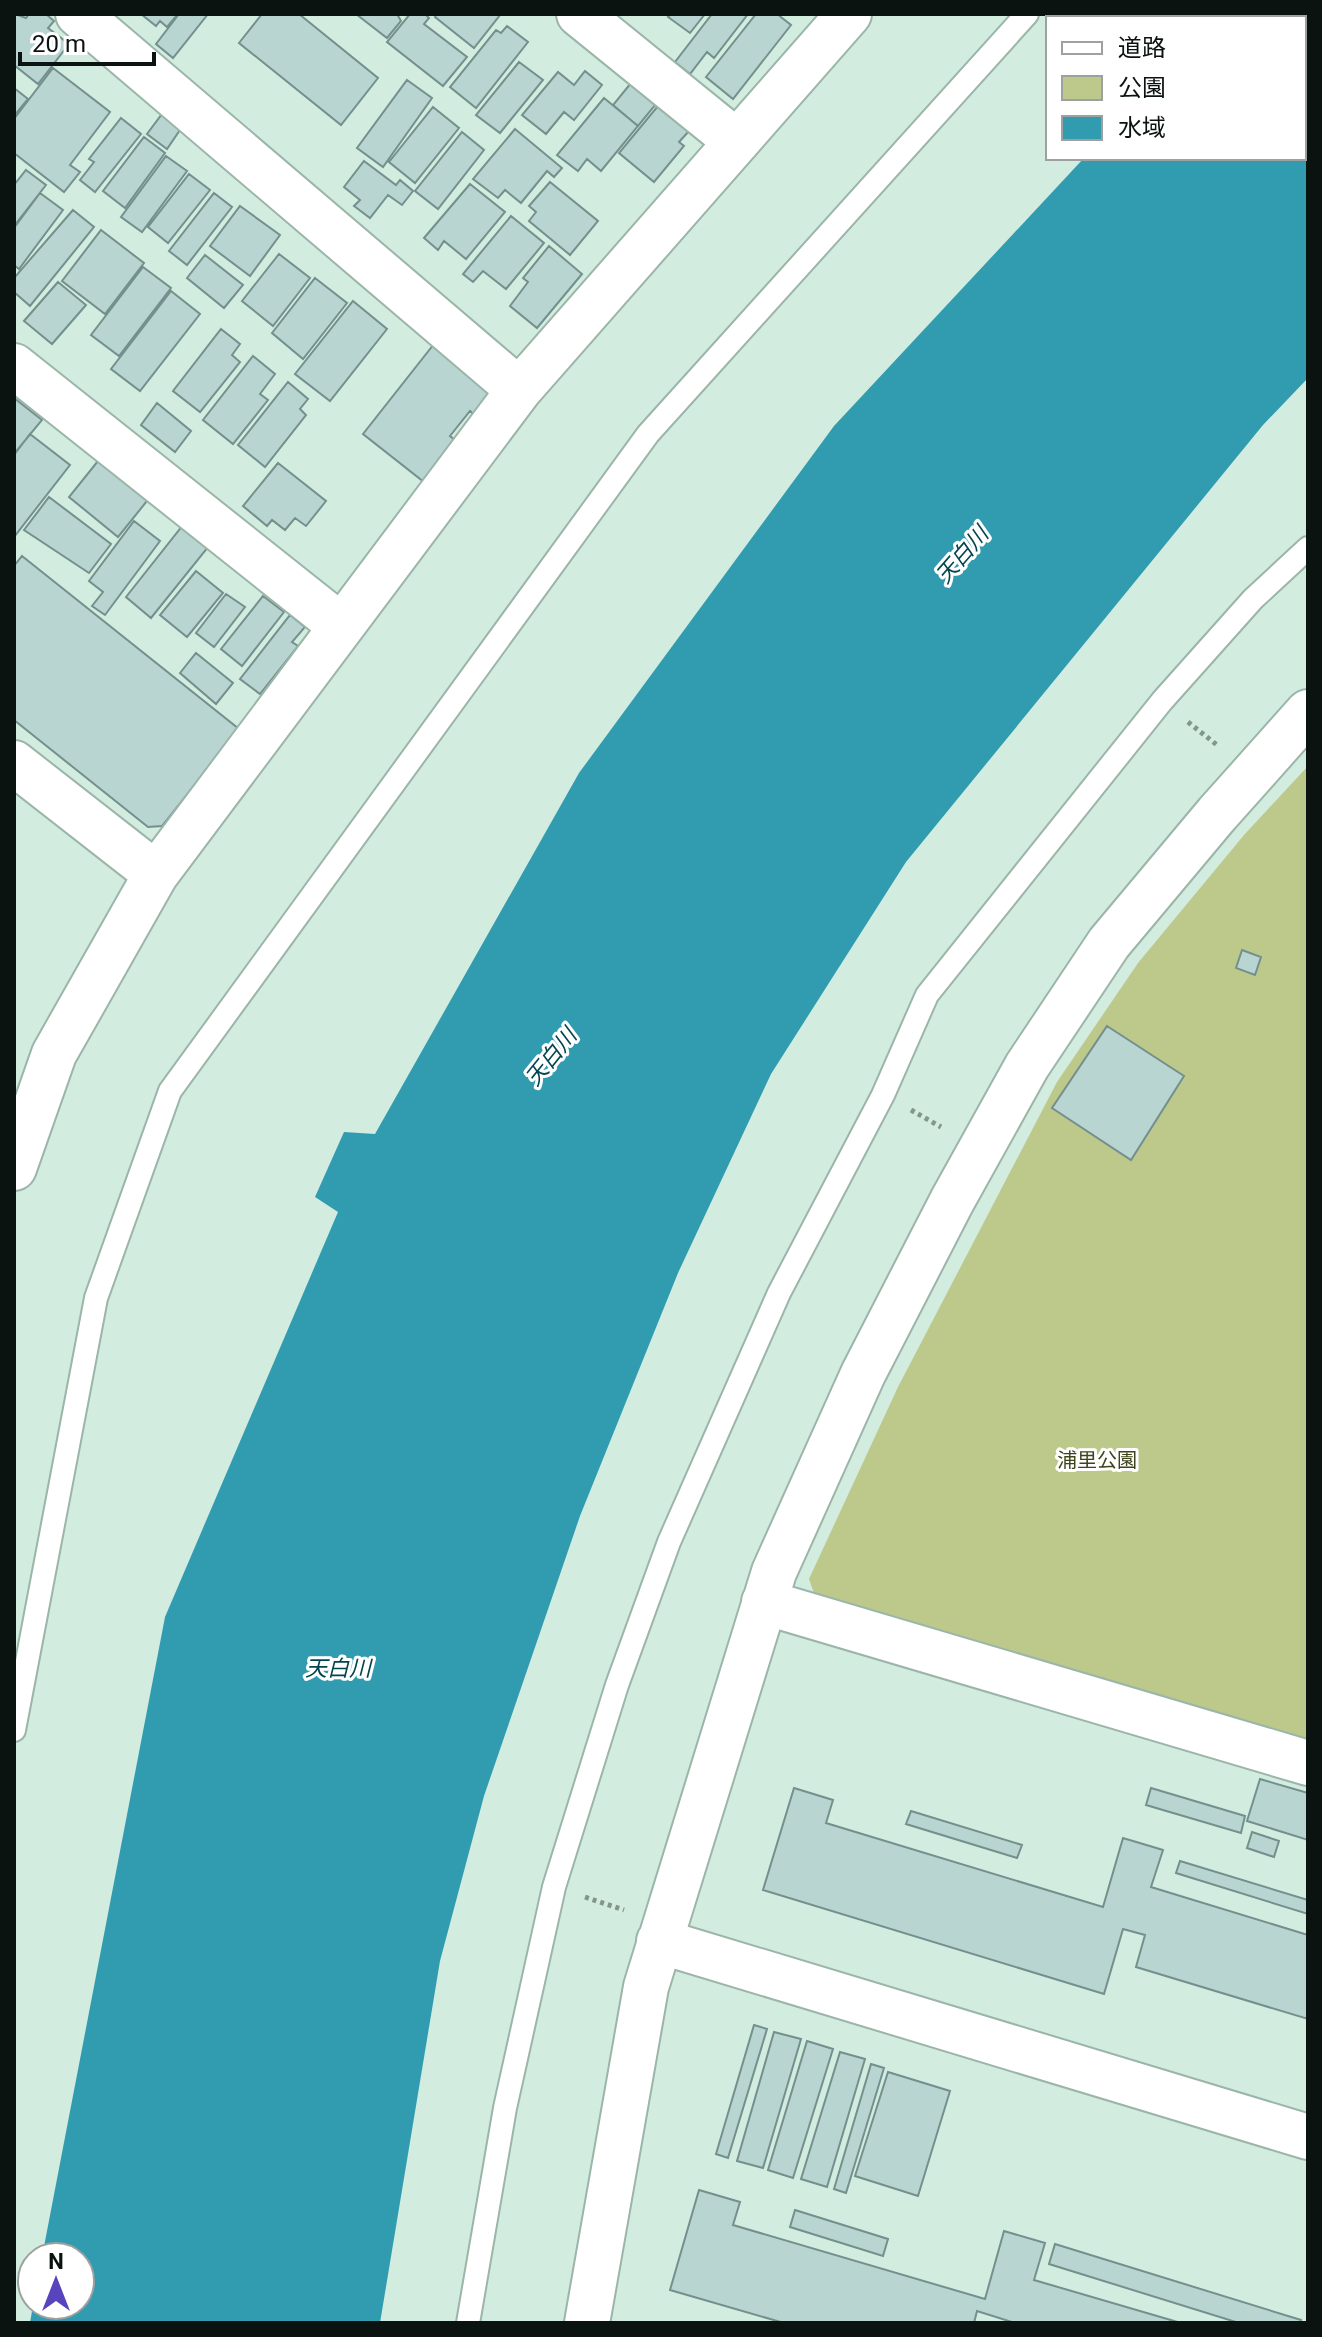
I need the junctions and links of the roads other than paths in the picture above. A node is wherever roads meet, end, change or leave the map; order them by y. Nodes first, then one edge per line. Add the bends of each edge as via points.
1 (78, 14) edge
2 (579, 14) edge
3 (849, 14) edge
4 (1027, 14) edge
5 (737, 142) junction
6 (14, 366) edge
7 (519, 390) junction
8 (1308, 548) edge
9 (341, 626) junction
10 (1308, 712) edge
11 (14, 763) edge
12 (156, 874) junction
13 (54, 1054) junction
14 (14, 1076) edge
15 (14, 1168) edge
16 (764, 1602) junction
17 (14, 1730) edge
18 (1308, 1763) edge
19 (644, 1926) junction
20 (1308, 2137) edge
21 (468, 2323) edge
22 (587, 2323) edge

1 - 7 street
2 - 5 street
3 - 5 street
4 - 17 lane via 648,434 170,1091 96,1298
5 - 7 street
6 - 9 street
7 - 9 street
8 - 21 lane via 1253,599 1162,701 927,995 883,1095 779,1293 669,1542 617,1685 554,1887 505,2108
9 - 12 street
10 - 16 street via 1109,943 1027,1066 863,1374
11 - 12 street
12 - 13 street
13 - 14 street
13 - 15 street
16 - 18 street
16 - 19 street
19 - 20 street
19 - 22 street via 646,1987

